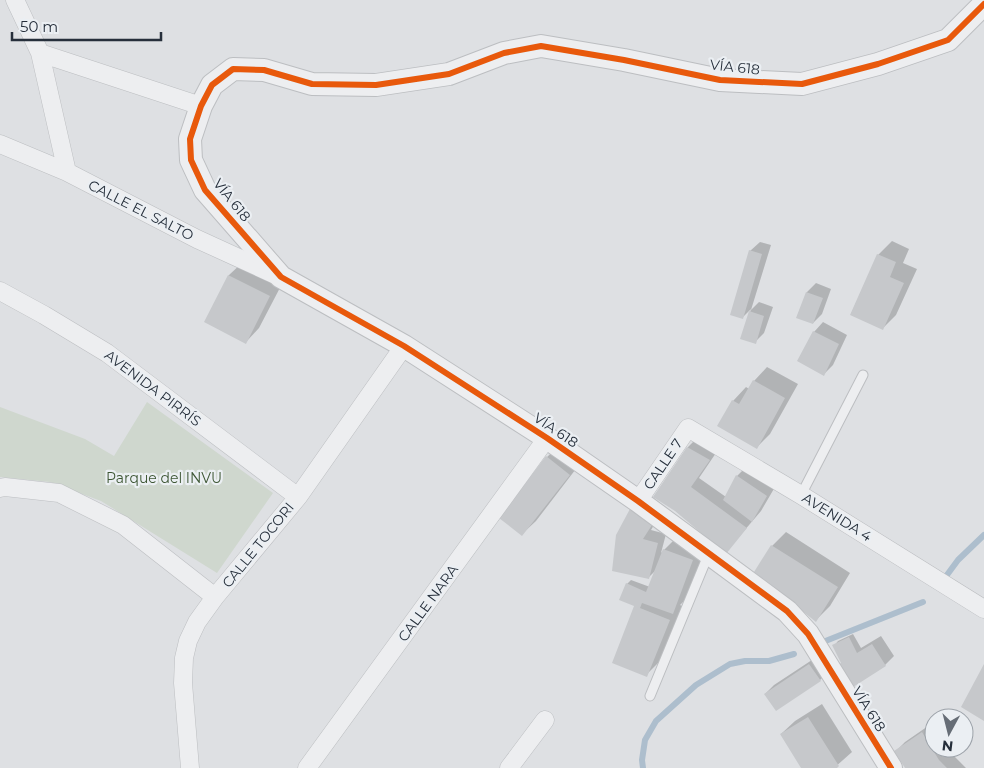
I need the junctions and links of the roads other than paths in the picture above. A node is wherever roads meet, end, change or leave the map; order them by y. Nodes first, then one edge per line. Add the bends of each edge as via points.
1 (15, 0) edge
2 (984, 4) edge
3 (40, 53) junction
4 (201, 106) junction
5 (0, 144) edge
6 (67, 172) junction
7 (281, 277) junction
8 (0, 291) edge
9 (404, 346) junction
10 (863, 375) dead end
11 (688, 428) joint
12 (547, 438) junction
13 (0, 488) edge
14 (801, 495) junction
15 (298, 497) junction
16 (638, 501) junction
17 (710, 553) junction
18 (215, 597) junction
19 (984, 609) edge
20 (650, 696) dead end
21 (545, 720) dead end
22 (190, 768) edge
23 (307, 768) edge
24 (509, 768) edge
25 (891, 768) edge

1 - 3 street
2 - 4 street, VÍA 618 via 948,40 878,64 802,84 720,80 540,46 504,53 449,74 376,86 312,84 264,70 233,69 212,85
3 - 4 street
3 - 6 street
4 - 7 street, VÍA 618 via 190,140 191,160 206,190
5 - 6 street, CALLE EL SALTO
6 - 7 street, CALLE EL SALTO via 197,239
7 - 9 street, VÍA 618
8 - 15 street, AVENIDA PIRRÍS via 107,353
9 - 12 street, VÍA 618
9 - 15 street, CALLE TOCORI
10 - 14 lane
11 - 14 street, AVENIDA 4
11 - 16 street, CALLE 7
12 - 16 street, VÍA 618
12 - 23 street, CALLE NARA
13 - 18 street via 59,493 123,525
14 - 19 street, AVENIDA 4
15 - 18 street, CALLE TOCORI
16 - 17 street, VÍA 618
17 - 20 lane
17 - 25 street, VÍA 618 via 787,611 808,634
18 - 22 street, CALLE TOCORI via 197,622 184,658
21 - 24 street

